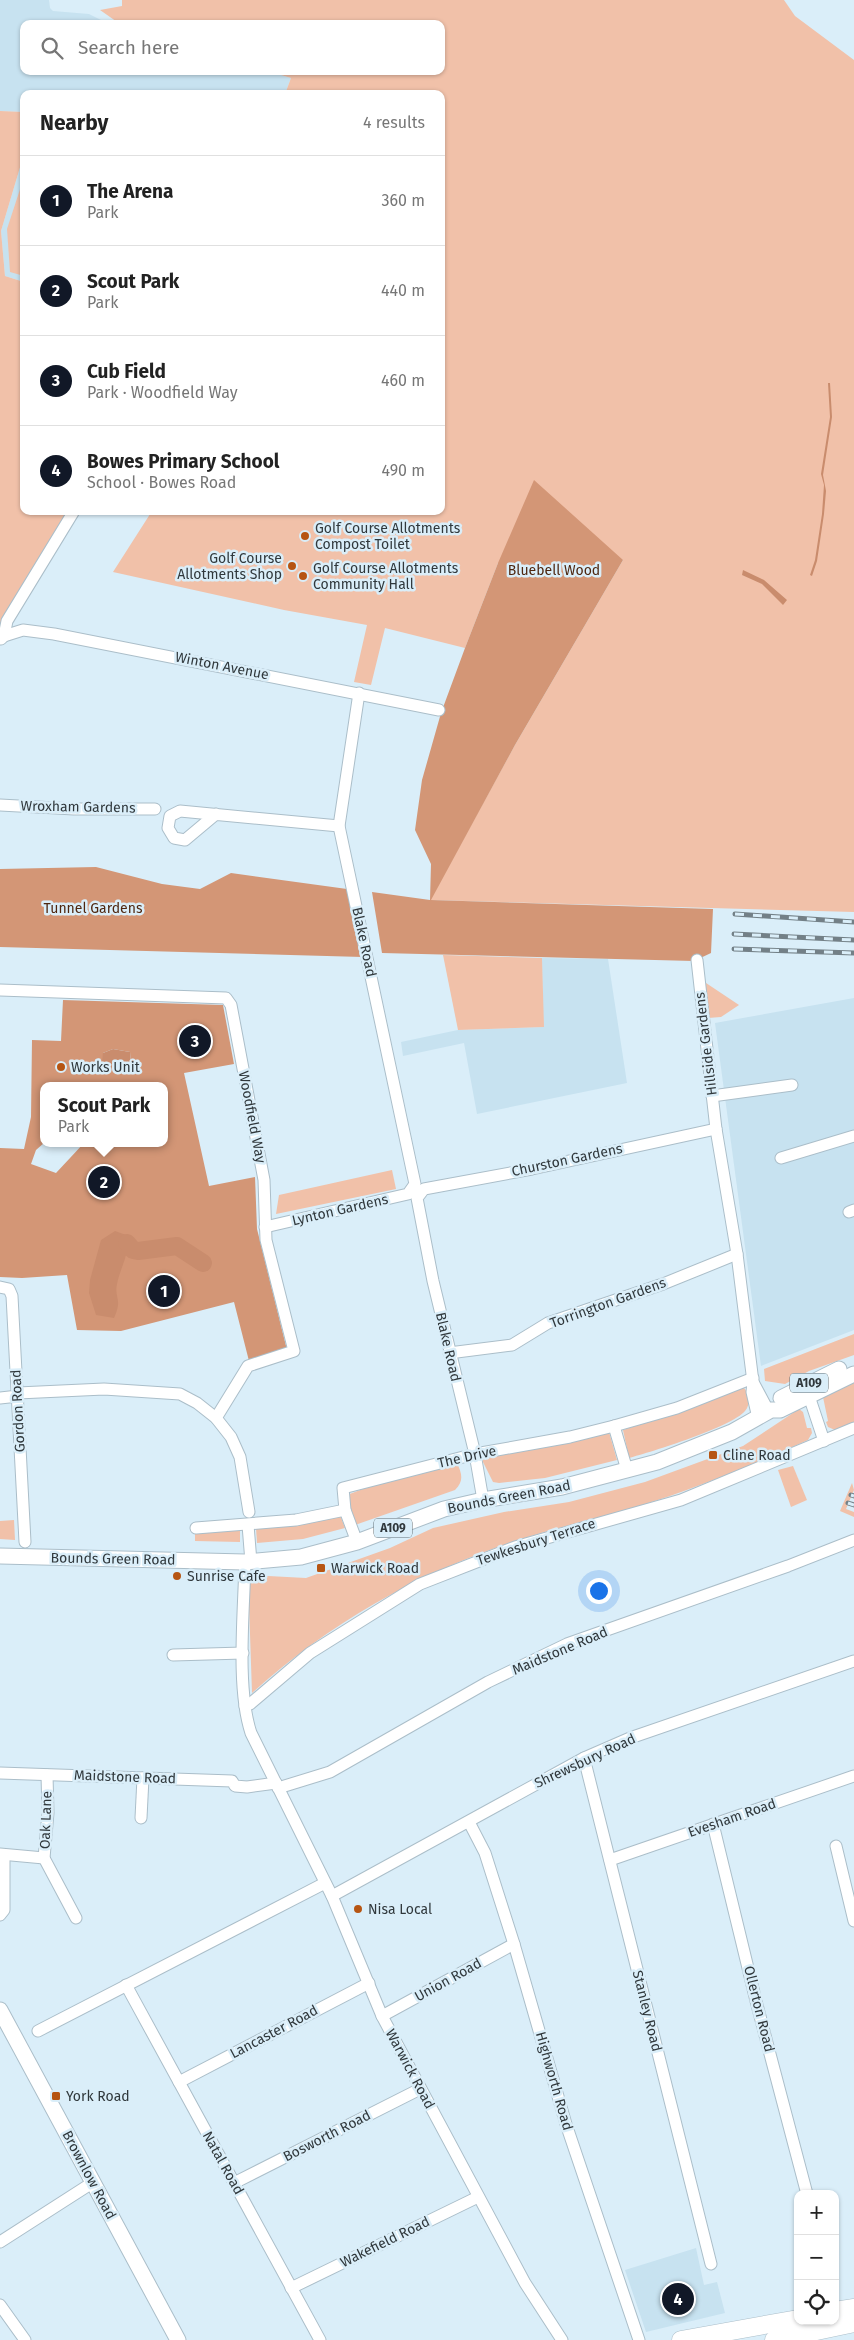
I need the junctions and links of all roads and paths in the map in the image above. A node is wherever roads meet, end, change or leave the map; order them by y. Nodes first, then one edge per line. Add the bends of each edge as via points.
1 (72, 515) edge
2 (2, 638) edge
3 (359, 693) junction
4 (439, 710) dead end
5 (0, 805) edge
6 (155, 809) dead end
7 (216, 814) dead end
8 (340, 826) junction
9 (697, 960) dead end
10 (0, 990) edge
11 (792, 1085) dead end
12 (712, 1096) junction
13 (716, 1129) junction
14 (854, 1136) edge
15 (781, 1158) dead end
16 (416, 1191) junction
17 (265, 1227) junction
18 (737, 1254) junction
19 (0, 1286) edge
20 (450, 1353) junction
21 (854, 1364) edge
22 (854, 1374) edge
23 (753, 1380) junction
24 (807, 1390) junction
25 (18, 1395) junction
26 (0, 1398) edge
27 (766, 1413) junction
28 (216, 1418) junction
29 (614, 1426) junction
30 (854, 1428) edge
31 (824, 1440) junction
32 (475, 1454) junction
33 (627, 1470) junction
34 (483, 1500) junction
35 (345, 1510) junction
36 (249, 1512) dead end
37 (248, 1524) junction
38 (196, 1528) dead end
39 (854, 1540) edge
40 (25, 1542) dead end
41 (358, 1542) junction
42 (0, 1556) edge
43 (248, 1562) junction
44 (243, 1653) junction
45 (173, 1656) dead end
46 (854, 1661) edge
47 (245, 1706) junction
48 (584, 1758) junction
49 (0, 1773) edge
50 (48, 1775) junction
51 (854, 1776) edge
52 (143, 1778) junction
53 (277, 1785) junction
54 (141, 1818) dead end
55 (469, 1822) junction
56 (713, 1824) junction
57 (836, 1846) dead end
58 (2, 1854) edge
59 (44, 1858) junction
60 (610, 1860) junction
61 (325, 1882) junction
62 (332, 1896) junction
63 (852, 1900) edge
64 (0, 1915) edge
65 (76, 1918) dead end
66 (854, 1921) edge
67 (514, 1944) junction
68 (369, 1983) junction
69 (126, 1985) junction
70 (0, 2010) edge
71 (382, 2016) junction
72 (38, 2031) dead end
73 (179, 2082) junction
74 (420, 2089) junction
75 (92, 2183) junction
76 (234, 2183) junction
77 (806, 2190) edge
78 (478, 2196) junction
79 (0, 2242) edge
80 (711, 2264) dead end
81 (291, 2288) junction
82 (0, 2305) edge
83 (854, 2308) edge
84 (839, 2310) edge
85 (794, 2320) edge
86 (854, 2323) edge
87 (24, 2340) edge
88 (178, 2340) edge
89 (320, 2340) edge
90 (562, 2340) edge
91 (639, 2340) edge
92 (681, 2340) edge
93 (774, 2340) edge

1 - 2 street via 7,621
2 - 3 street, Winton Avenue via 22,630 54,634
3 - 4 street, Winton Avenue
3 - 8 street, Blake Road
5 - 6 street, Wroxham Gardens
7 - 8 street
8 - 16 street, Blake Road
9 - 12 street, Hillside Gardens
10 - 17 street, Woodfield Way via 226,998 231,1004 264,1180
11 - 12 street
12 - 13 street, Hillside Gardens
13 - 16 street, Churston Gardens
13 - 18 street
14 - 15 street
16 - 17 street, Lynton Gardens
16 - 20 street, Blake Road
17 - 28 street, Woodfield Way via 294,1352 248,1366
18 - 20 street, Torrington Gardens via 663,1284 548,1323 512,1345
18 - 23 street
19 - 25 street, Gordon Road via 9,1289 12,1296
20 - 32 street, Blake Road
21 - 24 main road, Bounds Green Road / A109
22 - 24 main road, Bounds Green Road / A109
23 - 27 street via 752,1392
23 - 29 street, The Drive via 677,1408
24 - 27 main road, Bounds Green Road / A109 via 778,1400
24 - 31 street
25 - 26 street
25 - 28 street via 104,1389 180,1394 197,1402
25 - 40 street, Gordon Road
27 - 33 main road, Bounds Green Road / A109 via 692,1449
28 - 36 street via 240,1457
29 - 32 street, The Drive
29 - 33 street
30 - 31 street, Tewkesbury Terrace
31 - 47 street, Tewkesbury Terrace via 681,1500 515,1547 420,1584 315,1649
32 - 34 street, Blake Road
32 - 35 street, The Drive via 343,1488
33 - 34 main road, Bounds Green Road / A109 via 562,1487
34 - 41 main road, Bounds Green Road / A109 via 444,1509
35 - 37 street via 296,1520
35 - 41 street, The Drive
37 - 38 street
37 - 43 street
39 - 53 street, Maidstone Road via 567,1644 488,1682 330,1772
41 - 43 main road, Bounds Green Road / A109 via 301,1557
42 - 43 main road, Bounds Green Road / A109
43 - 44 street
44 - 45 street
44 - 47 street
46 - 48 street, Shrewsbury Road via 630,1738
47 - 53 street, Warwick Road via 248,1723
48 - 55 street, Shrewsbury Road
48 - 60 street, Stanley Road
49 - 50 street, Maidstone Road
50 - 52 street, Maidstone Road
50 - 59 street, Oak Lane
51 - 56 street, Evesham Road
52 - 53 street, Maidstone Road via 232,1780 235,1786 247,1787
52 - 54 street
53 - 61 street, Warwick Road
55 - 62 street, Shrewsbury Road
55 - 67 street, Highworth Road via 485,1853
56 - 60 street, Evesham Road
56 - 77 street, Ollerton Road
57 - 63 street
58 - 59 street
58 - 64 street via 4,1910
59 - 65 street, Oak Lane
60 - 80 street, Stanley Road
61 - 62 street, Warwick Road
61 - 69 street
62 - 68 street, Warwick Road
63 - 66 street
67 - 71 street, Union Road
67 - 91 street, Highworth Road via 566,2124
68 - 71 street, Warwick Road
68 - 73 street, Lancaster Road
69 - 72 street
69 - 73 street, Natal Road
70 - 75 main road, Brownlow Road
71 - 74 street, Warwick Road
73 - 76 street, Natal Road
74 - 76 street, Bosworth Road
74 - 78 street, Warwick Road
75 - 79 street
75 - 88 main road, Brownlow Road
76 - 81 street, Natal Road
78 - 81 street, Wakefield Road
78 - 90 street, Warwick Road via 525,2283
81 - 89 street, Natal Road
82 - 87 street
83 - 84 highway
85 - 92 highway
86 - 93 highway

